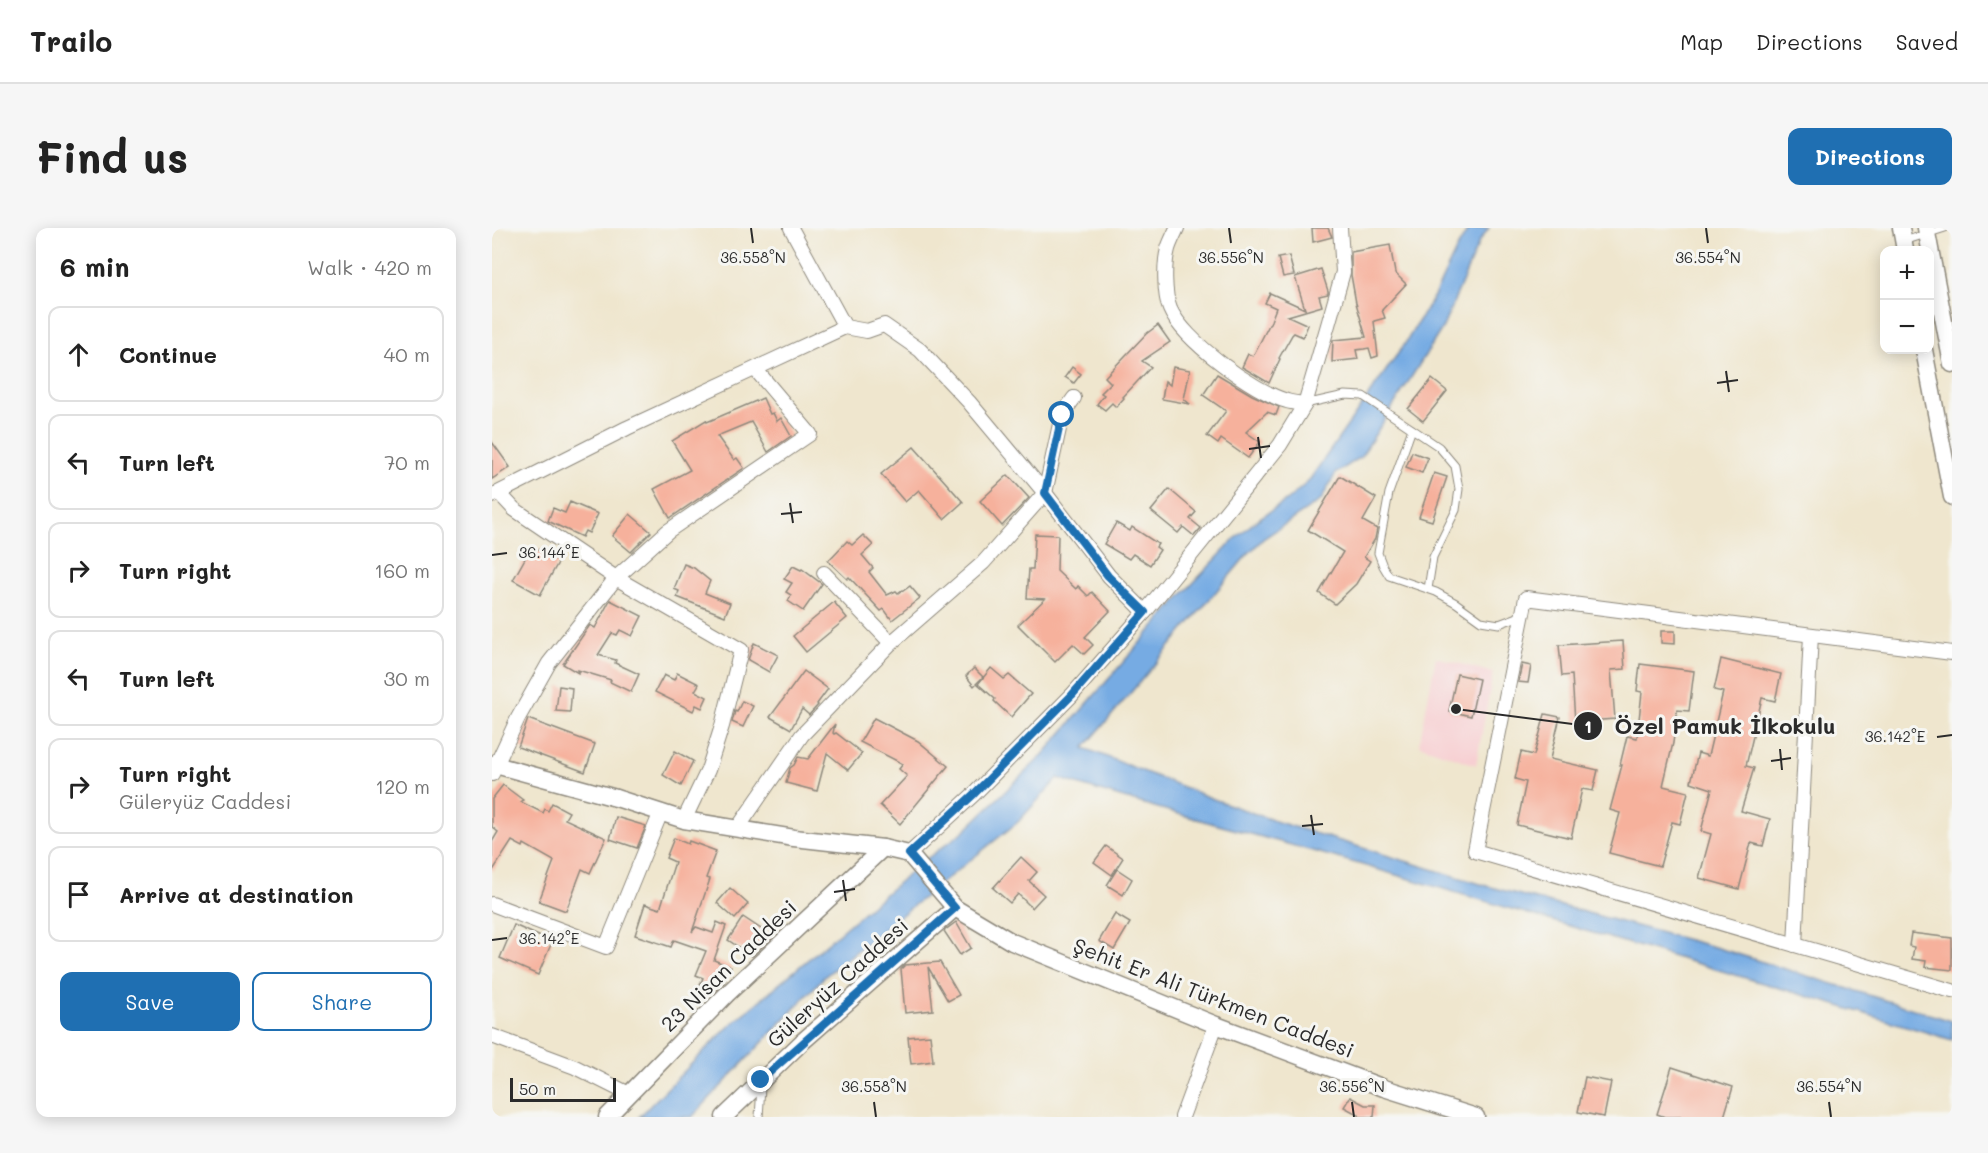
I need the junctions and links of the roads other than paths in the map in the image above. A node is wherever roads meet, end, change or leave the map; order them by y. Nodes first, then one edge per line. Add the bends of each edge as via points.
1 (791, 228) edge
2 (1177, 228) edge
3 (1340, 228) edge
4 (1945, 228) edge
5 (1927, 231) edge
6 (1903, 240) edge
7 (845, 327) junction
8 (1925, 354) edge
9 (1952, 364) edge
10 (756, 370) junction
11 (1074, 398) dead end
12 (1305, 404) junction
13 (1412, 429) junction
14 (1045, 493) junction
15 (495, 494) edge
16 (1952, 497) edge
17 (824, 573) dead end
18 (616, 578) junction
19 (1428, 589) junction
20 (1145, 612) junction
21 (1523, 615) junction
22 (1811, 635) junction
23 (891, 643) junction
24 (1952, 653) edge
25 (494, 768) edge
26 (661, 812) junction
27 (684, 820) junction
28 (737, 829) junction
29 (883, 848) junction
30 (909, 854) junction
31 (950, 903) junction
32 (492, 904) edge
33 (1795, 945) junction
34 (1952, 991) edge
35 (1216, 1025) junction
36 (492, 1036) edge
37 (761, 1080) junction
38 (629, 1094) junction
39 (607, 1117) edge
40 (724, 1117) edge
41 (759, 1117) edge
42 (1182, 1117) edge
43 (1476, 1117) edge

1 - 7 street
2 - 12 street via 1168,250 1166,279 1169,308 1183,331 1245,380 1287,401
3 - 12 street via 1343,272
4 - 5 lane
5 - 6 lane
5 - 9 street
7 - 10 street
7 - 14 street via 867,331 884,325 920,350
8 - 16 street
10 - 15 street
10 - 18 street via 810,434 668,531
11 - 14 street via 1062,415
12 - 13 lane via 1345,395 1363,396
12 - 20 street via 1280,445
13 - 19 lane via 1439,447 1455,466 1459,489 1456,510 1433,557
13 - 19 lane via 1389,493 1378,554 1389,576
14 - 20 street via 1108,576
14 - 23 street via 983,564
15 - 18 street
17 - 23 street
18 - 25 street via 549,663
18 - 27 street via 741,650 708,770
19 - 21 lane via 1481,621 1499,624
20 - 30 street via 1072,695
21 - 22 street via 1526,598
21 - 33 street via 1475,851
22 - 24 street
22 - 33 street
23 - 28 street via 802,735
25 - 26 street
26 - 27 street
26 - 32 street via 606,947
27 - 28 street
28 - 29 street
29 - 30 street
29 - 38 street, 23 Nisan Caddesi via 727,994
30 - 31 street, Şehit Er Ali Türkmen Caddesi
31 - 35 street, Şehit Er Ali Türkmen Caddesi via 1012,942
31 - 37 street, Güleryüz Caddesi
33 - 34 street
35 - 42 street
35 - 43 street, Şehit Er Ali Türkmen Caddesi via 1384,1088
36 - 38 street via 575,1067
37 - 40 street, Güleryüz Caddesi
37 - 41 lane
38 - 39 street, 23 Nisan Caddesi

